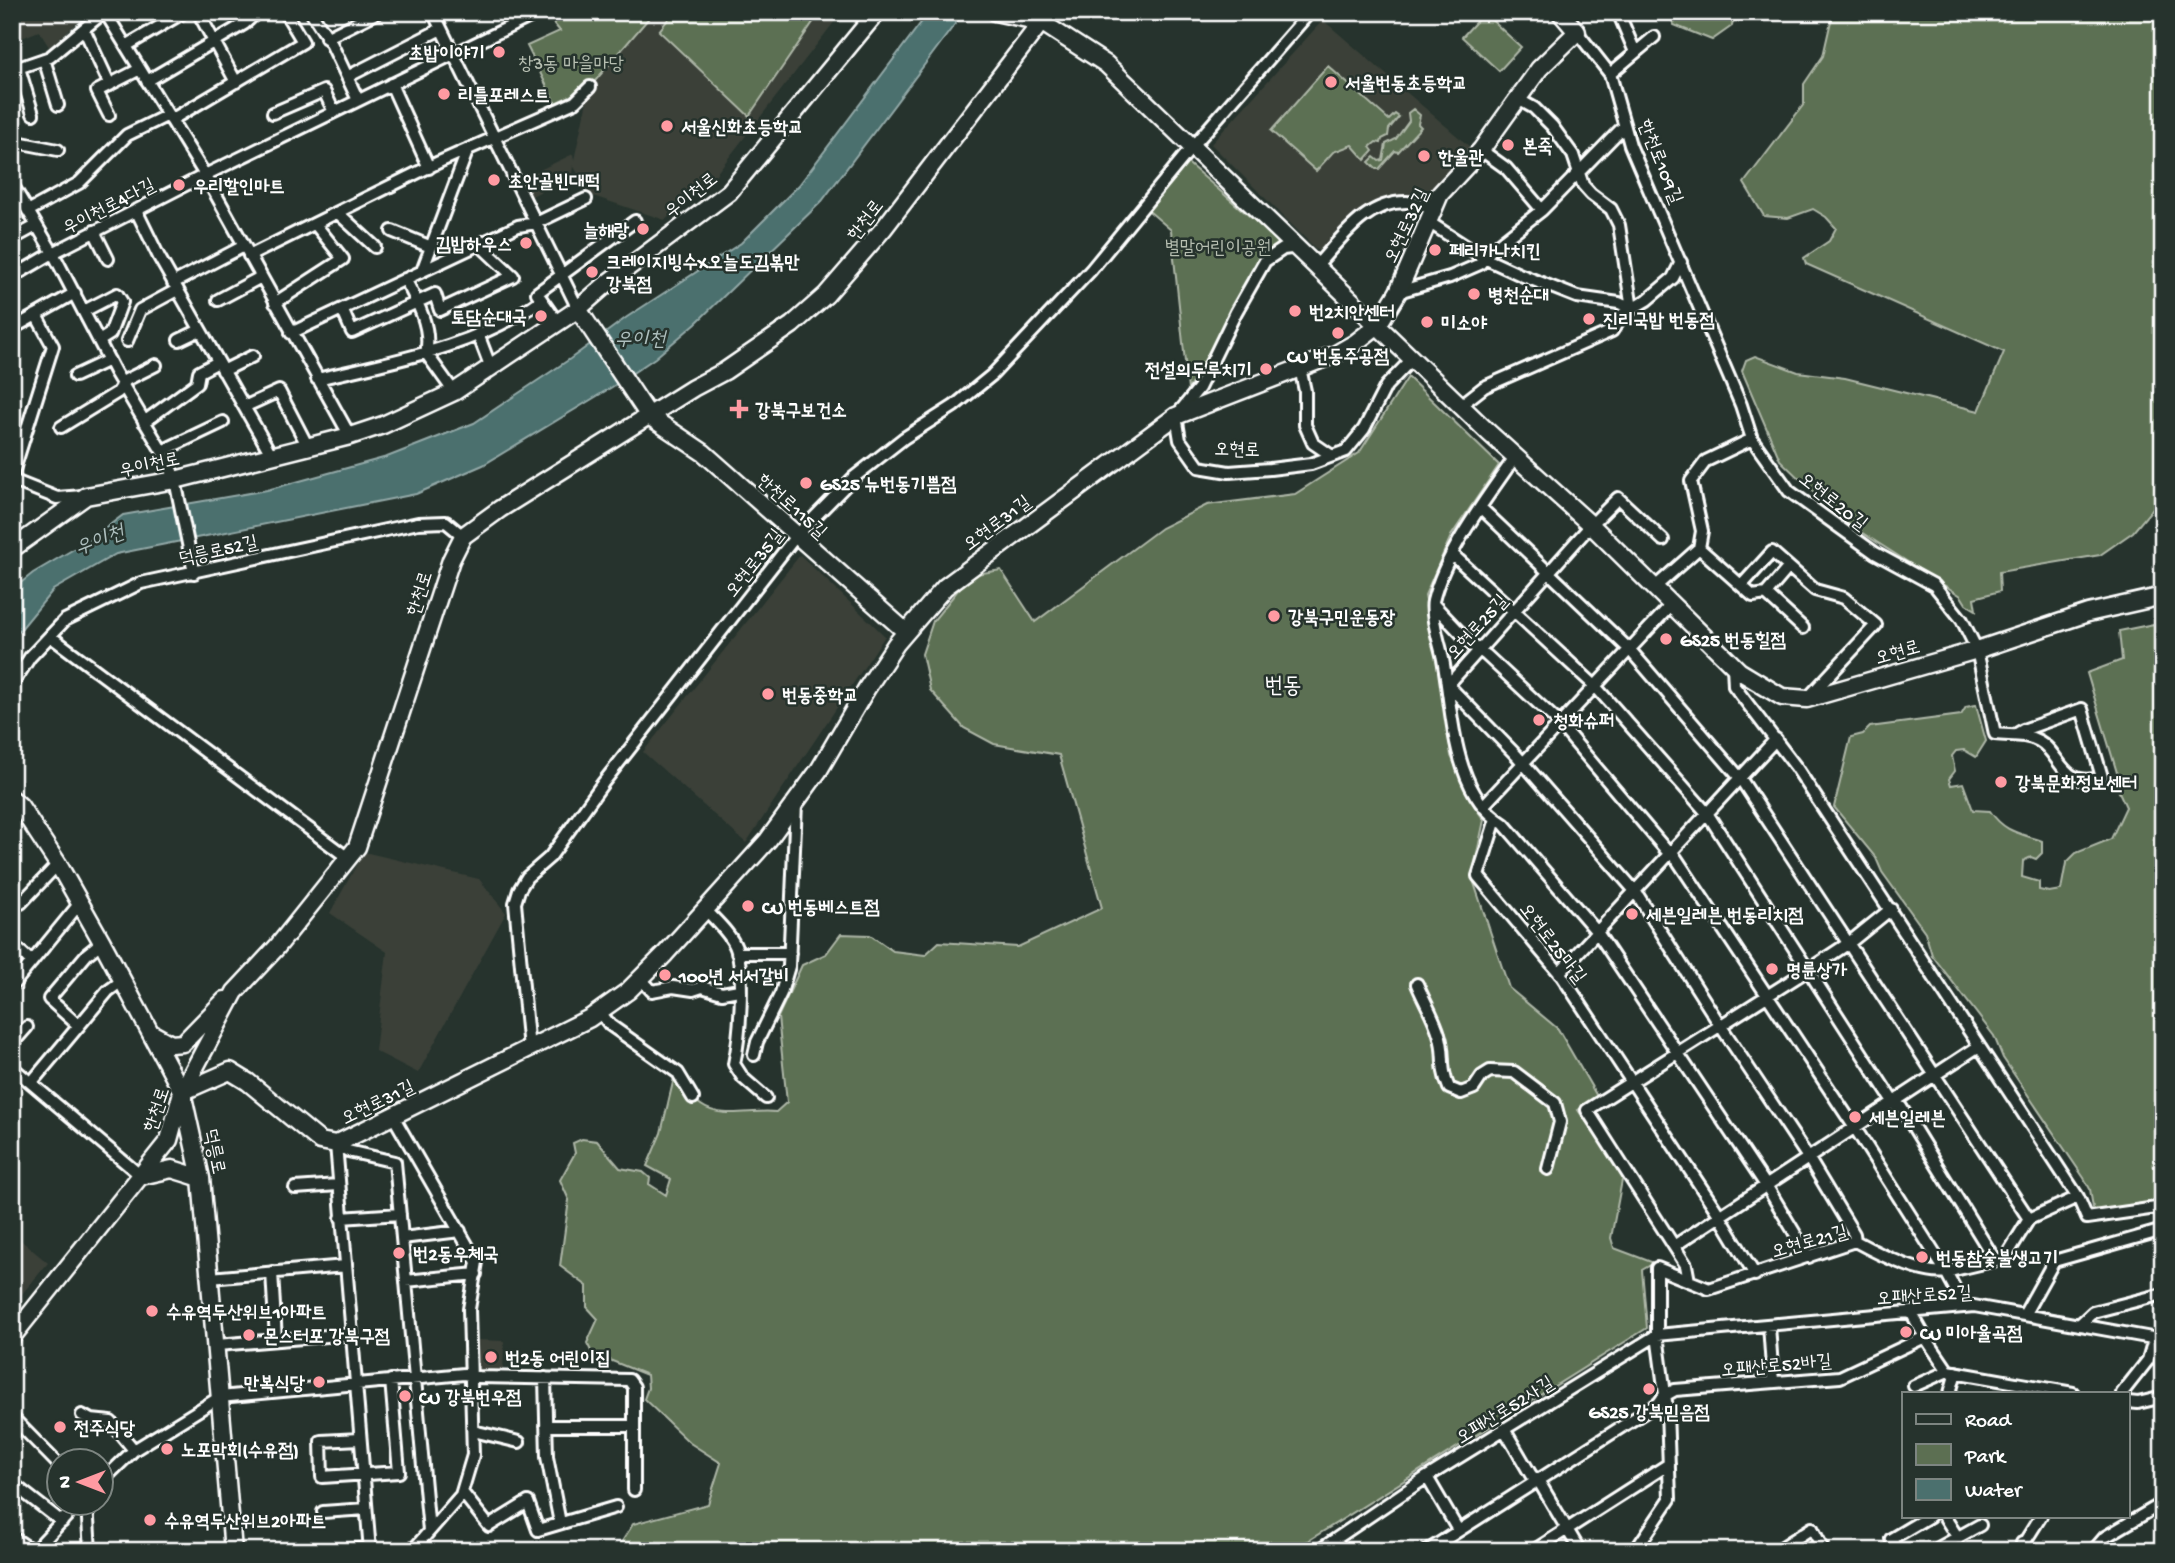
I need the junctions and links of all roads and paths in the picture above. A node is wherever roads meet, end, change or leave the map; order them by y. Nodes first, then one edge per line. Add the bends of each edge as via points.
1 (104, 12) edge
2 (184, 12) edge
3 (198, 12) edge
4 (257, 12) edge
5 (285, 12) edge
6 (311, 12) edge
7 (378, 12) edge
8 (540, 12) edge
9 (877, 12) edge
10 (995, 12) edge
11 (1310, 12) edge
12 (1560, 12) edge
13 (1618, 12) edge
14 (436, 13) edge
15 (1045, 17) edge
16 (84, 29) junction
17 (441, 29) junction
18 (1577, 32) junction
19 (1654, 37) dead end
20 (326, 38) junction
21 (214, 42) junction
22 (126, 46) junction
23 (1635, 52) junction
24 (453, 53) junction
25 (44, 59) junction
26 (15, 69) edge
27 (140, 69) junction
28 (1610, 74) junction
29 (347, 77) junction
30 (147, 81) junction
31 (236, 82) junction
32 (391, 84) junction
33 (110, 85) junction
34 (590, 87) dead end
35 (1516, 98) junction
36 (358, 100) junction
37 (58, 105) dead end
38 (334, 112) junction
39 (273, 113) dead end
40 (33, 114) dead end
41 (109, 115) dead end
42 (170, 118) junction
43 (1624, 126) junction
44 (494, 137) junction
45 (12, 141) edge
46 (1192, 148) junction
47 (468, 149) junction
48 (58, 150) dead end
49 (1481, 150) junction
50 (429, 168) junction
51 (1578, 173) junction
52 (205, 175) junction
53 (12, 184) edge
54 (586, 199) dead end
55 (136, 210) junction
56 (1542, 210) junction
57 (28, 211) junction
58 (338, 213) junction
59 (1430, 215) junction
60 (635, 221) dead end
61 (536, 223) junction
62 (315, 224) junction
63 (36, 226) junction
64 (94, 231) junction
65 (392, 231) dead end
66 (12, 239) edge
67 (479, 244) junction
68 (375, 247) dead end
69 (431, 247) junction
70 (1298, 247) junction
71 (247, 251) junction
72 (53, 253) junction
73 (1485, 258) junction
74 (108, 259) dead end
75 (1681, 262) junction
76 (1317, 265) junction
77 (422, 271) junction
78 (561, 275) junction
79 (12, 276) edge
80 (261, 277) junction
81 (405, 279) junction
82 (175, 286) junction
83 (1398, 292) junction
84 (75, 293) junction
85 (539, 297) junction
86 (218, 300) dead end
87 (417, 302) junction
88 (275, 303) junction
89 (342, 309) junction
90 (578, 309) junction
91 (1632, 309) junction
92 (84, 311) junction
93 (36, 315) junction
94 (558, 323) junction
95 (1378, 325) junction
96 (15, 327) dead end
97 (200, 330) junction
98 (291, 333) junction
99 (478, 334) junction
100 (178, 340) dead end
101 (99, 341) junction
102 (127, 341) dead end
103 (426, 353) junction
104 (253, 356) dead end
105 (1413, 358) junction
106 (109, 360) junction
107 (156, 365) dead end
108 (221, 367) junction
109 (491, 368) junction
110 (1300, 368) junction
111 (75, 376) dead end
112 (317, 379) junction
113 (122, 385) junction
114 (454, 393) junction
115 (1461, 405) junction
116 (244, 407) junction
117 (649, 416) junction
118 (1176, 416) junction
119 (144, 422) junction
120 (223, 422) dead end
121 (61, 427) dead end
122 (350, 436) junction
123 (1752, 439) junction
124 (308, 447) junction
125 (162, 451) junction
126 (272, 456) junction
127 (1332, 456) junction
128 (1515, 457) junction
129 (12, 478) edge
130 (174, 480) junction
131 (86, 496) junction
132 (57, 498) junction
133 (1480, 508) junction
134 (54, 518) junction
135 (1591, 525) junction
136 (463, 536) junction
137 (796, 536) junction
138 (1663, 540) dead end
139 (1699, 548) junction
140 (12, 549) edge
141 (1452, 555) junction
142 (1789, 567) junction
143 (1548, 572) junction
144 (194, 573) junction
145 (1742, 585) junction
146 (1654, 588) junction
147 (1766, 594) junction
148 (2163, 596) edge
149 (1432, 603) junction
150 (1671, 605) junction
151 (1513, 610) junction
152 (1803, 628) dead end
153 (905, 631) junction
154 (50, 636) junction
155 (1478, 649) junction
156 (1630, 650) junction
157 (1977, 650) junction
158 (1733, 665) junction
159 (12, 685) edge
160 (1448, 685) junction
161 (1595, 686) junction
162 (1807, 699) junction
163 (1560, 724) junction
164 (2018, 733) junction
165 (1776, 739) junction
166 (1524, 764) junction
167 (1740, 778) junction
168 (12, 799) edge
169 (796, 801) junction
170 (1484, 805) junction
171 (1707, 813) junction
172 (1496, 819) junction
173 (1669, 853) junction
174 (348, 858) junction
175 (58, 864) junction
176 (1634, 891) junction
177 (16, 900) edge
178 (80, 903) junction
179 (705, 909) junction
180 (1891, 909) junction
181 (1597, 932) junction
182 (102, 942) junction
183 (1849, 943) junction
184 (12, 944) edge
185 (737, 953) junction
186 (790, 953) junction
187 (32, 962) junction
188 (1808, 970) junction
189 (1559, 973) junction
190 (640, 978) junction
191 (123, 980) junction
192 (1417, 984) dead end
193 (12, 986) edge
194 (739, 990) junction
195 (235, 992) junction
196 (1768, 995) junction
197 (600, 1012) junction
198 (1720, 1025) junction
199 (79, 1026) junction
200 (27, 1027) dead end
201 (151, 1033) junction
202 (12, 1045) edge
203 (1979, 1046) junction
204 (528, 1049) junction
205 (1677, 1053) junction
206 (754, 1055) dead end
207 (12, 1067) edge
208 (1936, 1076) junction
209 (1631, 1082) junction
210 (31, 1083) junction
211 (182, 1092) junction
212 (693, 1098) dead end
213 (766, 1098) dead end
214 (1894, 1103) junction
215 (393, 1116) junction
216 (1856, 1128) junction
217 (336, 1144) junction
218 (1810, 1159) junction
219 (1548, 1169) dead end
220 (141, 1176) junction
221 (201, 1178) junction
222 (338, 1185) junction
223 (1765, 1186) junction
224 (295, 1188) dead end
225 (2078, 1197) junction
226 (2163, 1207) edge
227 (400, 1213) junction
228 (1721, 1216) junction
229 (341, 1218) junction
230 (2029, 1219) junction
231 (460, 1231) junction
232 (2163, 1231) edge
233 (402, 1238) junction
234 (1855, 1241) junction
235 (1674, 1246) junction
236 (1809, 1257) junction
237 (1995, 1260) junction
238 (345, 1266) junction
239 (271, 1272) junction
240 (1947, 1272) junction
241 (476, 1274) junction
242 (1755, 1275) junction
243 (209, 1278) junction
244 (406, 1281) junction
245 (1689, 1281) junction
246 (2163, 1294) edge
247 (1965, 1307) junction
248 (1911, 1312) junction
249 (2024, 1315) junction
250 (1769, 1325) junction
251 (2079, 1325) junction
252 (351, 1334) junction
253 (1657, 1335) junction
254 (12, 1337) edge
255 (1924, 1337) junction
256 (276, 1340) junction
257 (2159, 1340) edge
258 (217, 1345) junction
259 (1952, 1371) junction
260 (471, 1375) junction
261 (415, 1377) junction
262 (545, 1378) junction
263 (391, 1380) junction
264 (1773, 1382) junction
265 (355, 1383) junction
266 (1914, 1385) dead end
267 (1950, 1392) edge
268 (2058, 1392) edge
269 (2123, 1392) edge
270 (1664, 1396) junction
271 (220, 1397) junction
272 (2163, 1397) edge
273 (2130, 1402) edge
274 (82, 1415) dead end
275 (12, 1418) edge
276 (546, 1426) junction
277 (634, 1426) junction
278 (1504, 1429) junction
279 (473, 1431) junction
280 (360, 1439) junction
281 (519, 1442) dead end
282 (134, 1450) junction
283 (46, 1452) edge
284 (1669, 1464) junction
285 (116, 1467) edge
286 (363, 1474) junction
287 (1427, 1477) junction
288 (1536, 1480) junction
289 (12, 1483) edge
290 (634, 1490) dead end
291 (462, 1492) junction
292 (2163, 1503) edge
293 (616, 1507) dead end
294 (366, 1509) junction
295 (323, 1512) dead end
296 (65, 1518) edge
297 (88, 1518) edge
298 (1927, 1518) edge
299 (1945, 1518) edge
300 (2040, 1518) edge
301 (62, 1522) junction
302 (560, 1523) junction
303 (1980, 1525) dead end
304 (1458, 1530) junction
305 (1567, 1530) junction
306 (429, 1531) junction
307 (12, 1536) edge
308 (1958, 1538) junction
309 (2021, 1547) edge
310 (369, 1549) edge
311 (1778, 1550) edge
312 (34, 1551) edge
313 (90, 1551) edge
314 (233, 1551) edge
315 (339, 1551) edge
316 (412, 1551) edge
317 (1318, 1551) edge
318 (1427, 1551) edge
319 (1533, 1551) edge
320 (1580, 1551) edge
321 (1633, 1551) edge
322 (1824, 1551) edge
323 (1897, 1551) edge
324 (1933, 1551) edge
325 (2036, 1551) edge
326 (2093, 1551) edge

1 - 16 street
1 - 22 street
2 - 22 street
3 - 21 street
4 - 21 street
5 - 31 street via 303,42
6 - 20 street
7 - 20 street
8 - 24 street, 우이천로4다길
9 - 90 street, 우이천로 via 729,192
10 - 15 street
11 - 46 street, 오현로35길
12 - 18 street, 한천로109길
13 - 23 street
14 - 17 street
15 - 46 street, 오현로 via 1106,64
15 - 117 street, 한천로 via 835,287 771,340
16 - 25 street
16 - 33 street
17 - 24 street
17 - 29 street
18 - 28 street, 한천로109길
18 - 35 street, 오현로32길
19 - 23 street
20 - 29 street
21 - 30 street
21 - 31 street
22 - 27 street
23 - 28 street
24 - 32 street, 우이천로4다길
24 - 44 street
25 - 26 street
25 - 37 street
26 - 40 street
27 - 30 street
27 - 33 street
28 - 43 street, 한천로109길
29 - 36 street
30 - 42 street
31 - 42 street
32 - 36 street, 우이천로4다길
32 - 50 street
33 - 41 street via 97,92
34 - 44 street via 575,102
35 - 49 street, 오현로32길
35 - 51 street via 1552,126 1573,155
36 - 38 street, 우이천로4다길
38 - 39 street via 324,91
38 - 52 street, 우이천로4다길
42 - 52 street
42 - 57 street via 127,135 79,183
43 - 51 street
43 - 75 street, 한천로109길
44 - 47 street
44 - 61 street
45 - 48 street
46 - 70 street, 오현로
46 - 137 street, 오현로35길 via 1091,270 992,375 853,478
47 - 50 street
47 - 69 street
49 - 56 street via 1506,168
49 - 59 street, 오현로32길 via 1440,194
50 - 58 street
51 - 56 street
51 - 91 street via 1591,194 1611,209 1619,225
52 - 55 street, 우이천로4다길
52 - 71 street
53 - 57 street
54 - 61 street
55 - 64 street, 우이천로4다길
55 - 82 street
56 - 73 street
57 - 63 street
58 - 62 street
58 - 68 street
59 - 73 street
59 - 76 street via 1408,202 1368,211
59 - 83 street, 오현로32길
60 - 78 street
61 - 67 street
61 - 78 street
62 - 71 street
62 - 88 street via 343,259
63 - 66 street
63 - 72 street
64 - 72 street, 우이천로4다길
64 - 74 street
65 - 69 street
67 - 77 street
67 - 87 street via 513,276 440,310 435,295
69 - 77 street
70 - 76 street, 오현로
70 - 118 street via 1283,249 1265,261 1199,388
71 - 80 street
71 - 82 street
72 - 79 street, 우이천로4다길
72 - 84 street
73 - 83 street via 1450,277
73 - 91 street via 1577,297
75 - 91 street via 1673,278
75 - 123 street, 오현로20길
76 - 95 street, 오현로
77 - 81 street
78 - 85 street
78 - 90 street
80 - 86 street
80 - 88 street
81 - 87 street
81 - 89 street
82 - 97 street
82 - 102 street via 140,310
83 - 95 street, 오현로32길
84 - 92 street
84 - 93 street
85 - 94 street
85 - 99 street via 518,317
87 - 89 street via 352,332
87 - 103 street via 428,343
88 - 98 street
89 - 98 street
90 - 94 street, 우이천로
90 - 117 street
91 - 115 street via 1612,331 1483,387
92 - 101 street
92 - 101 street via 117,294 122,302 110,334
93 - 96 street
93 - 129 street via 53,346
94 - 109 street, 우이천로
95 - 105 street, 오현로
95 - 110 street, 오현로31길 via 1336,354
97 - 100 street
97 - 108 street
98 - 112 street
99 - 103 street
99 - 109 street
101 - 106 street
103 - 112 street
103 - 114 street
104 - 108 street
105 - 115 street, 오현로
105 - 127 street, 오현로 via 1386,386 1364,429 1346,451
106 - 111 street
106 - 113 street
107 - 113 street
108 - 116 street
108 - 119 street via 199,372 197,383
109 - 114 street, 우이천로
110 - 118 street, 오현로31길
110 - 127 street via 1306,391 1305,425 1313,443
112 - 122 street
113 - 119 street
113 - 121 street via 118,393
114 - 122 street, 우이천로
115 - 128 street, 오현로
116 - 124 street via 279,391
116 - 126 street
117 - 136 street, 한천로
117 - 137 street, 한천로115길 via 704,453
118 - 127 street, 오현로 via 1180,440 1199,467 1229,472 1311,464
118 - 153 street, 오현로31길 via 955,578
119 - 125 street
120 - 125 street
122 - 124 street, 우이천로
123 - 139 street via 1706,461 1691,481 1702,531
123 - 157 street, 오현로20길 via 1789,491 1875,553 1934,586 1962,620
124 - 126 street, 우이천로
125 - 130 street
126 - 130 street, 우이천로
128 - 133 street
128 - 135 street, 오현로
129 - 132 street
130 - 131 street, 우이천로
130 - 144 street
131 - 132 street
131 - 134 street, 우이천로
132 - 134 street
133 - 141 street
133 - 143 street
134 - 140 street, 우이천로
135 - 138 street via 1618,498
135 - 143 street, 오현로25길
135 - 146 street, 오현로
136 - 144 street, 덕릉로52길 via 446,522 418,523
136 - 174 street, 한천로 via 451,560 357,847
137 - 153 street, 한천로115길
137 - 204 street, 오현로35길 via 550,857 519,890 515,903
139 - 145 street
139 - 146 street
141 - 149 street
141 - 151 street
142 - 145 street via 1772,552
142 - 147 street
142 - 162 street via 1815,590 1844,598 1876,625
143 - 151 street, 오현로25길
143 - 156 street
144 - 154 street, 덕릉로52길 via 141,583 65,620
145 - 147 street via 1753,596
146 - 150 street, 오현로
147 - 152 street
148 - 157 street, 오현로 via 2088,614
149 - 155 street
149 - 160 street
150 - 156 street
150 - 158 street, 오현로
151 - 155 street, 오현로25길
151 - 161 street
153 - 169 street, 오현로31길
154 - 159 street, 덕릉로52길
154 - 174 street
155 - 160 street, 오현로25길
155 - 163 street
156 - 161 street
156 - 167 street
157 - 162 street, 오현로
157 - 164 street, 오현로20길 via 1995,734
158 - 162 street, 오현로 via 1782,696
158 - 165 street via 1734,686
160 - 166 street
160 - 170 street, 오현로25길 via 1457,753
161 - 163 street
161 - 171 street
163 - 166 street
163 - 173 street
164 - 164 street via 2040,741 2060,767 2072,774 2090,780 2102,776 2081,709
165 - 167 street
165 - 180 street
166 - 170 street
166 - 176 street
167 - 171 street
167 - 183 street
168 - 175 street, 덕릉로
169 - 179 street, 오현로31길 via 768,840
169 - 186 street
170 - 172 street, 오현로25길
171 - 173 street
171 - 188 street
172 - 181 street, 오현로25길
172 - 189 street, 오현로25마길 via 1478,876
173 - 176 street
173 - 196 street
174 - 195 street, 한천로
175 - 177 street
175 - 178 street, 덕릉로
176 - 181 street
176 - 198 street
178 - 182 street, 덕릉로
178 - 187 street
179 - 185 street
179 - 190 street, 오현로31길
180 - 183 street
180 - 203 street
181 - 189 street
181 - 205 street, 오현로25길
182 - 191 street, 덕릉로
182 - 199 street via 86,954 49,999
183 - 188 street
183 - 208 street
184 - 187 street
185 - 186 street
185 - 194 street
186 - 206 street via 781,993
187 - 193 street
188 - 196 street
188 - 214 street
189 - 209 street, 오현로25마길
190 - 194 street via 652,991 673,987 702,987 722,993
190 - 197 street, 오현로31길
191 - 199 street
191 - 201 street, 덕릉로
192 - 219 street via 1439,1033 1448,1088 1461,1093 1474,1088 1490,1071 1514,1072 1555,1102 1560,1122
194 - 213 street via 734,1064
195 - 201 street via 183,1043 171,1044
195 - 211 street, 한천로
196 - 198 street
196 - 216 street
197 - 204 street, 오현로31길
197 - 212 street via 610,1025 678,1073
198 - 205 street
198 - 218 street
199 - 210 street
200 - 202 street
201 - 211 street, 덕릉로
203 - 208 street
203 - 225 street
204 - 215 street, 오현로31길
205 - 209 street
205 - 223 street, 오현로25길
207 - 210 street
208 - 214 street
208 - 230 street
209 - 228 street, 오현로25마길
209 - 235 street via 1587,1110
210 - 220 street
211 - 217 street, 오현로31길 via 230,1071 320,1141
211 - 220 street, 한천로 via 169,1140
211 - 221 street, 덕릉로
214 - 216 street
214 - 237 street via 1901,1107
215 - 217 street, 오현로31길
215 - 231 street
216 - 218 street
216 - 240 street
217 - 222 street
217 - 227 street via 395,1162
218 - 223 street
218 - 234 street
220 - 221 street via 172,1169
220 - 254 street, 한천로
221 - 243 street, 덕릉로
222 - 224 street
222 - 229 street
223 - 228 street
223 - 236 street, 오현로25길
225 - 226 street via 2087,1218
225 - 230 street
227 - 229 street
227 - 233 street
228 - 235 street
228 - 242 street, 오현로25마길
229 - 238 street
230 - 237 street via 2005,1258
231 - 233 street
231 - 241 street via 477,1262
232 - 249 street via 2054,1261
233 - 244 street
234 - 236 street, 오현로21길
234 - 240 street, 오현로21길 via 1916,1268
235 - 245 street via 1686,1265
236 - 242 street, 오현로21길
237 - 240 street, 오현로21길
238 - 239 street
238 - 252 street
239 - 243 street
239 - 256 street
240 - 247 street
241 - 244 street
241 - 260 street via 469,1309
242 - 245 street, 오현로21길 via 1709,1289
243 - 258 street, 덕릉로
244 - 261 street
245 - 253 street, 오현로21길 via 1657,1268
246 - 251 street via 2093,1312
247 - 248 street, 오패산로52길
247 - 249 street, 오패산로52길
248 - 250 street, 오패산로52길
248 - 255 street
249 - 251 street, 오패산로52길
250 - 253 street, 오패산로52길
250 - 264 street
251 - 257 street, 오패산로52길
252 - 256 street
252 - 265 street
253 - 270 street
253 - 278 street, 오패산로52사길
255 - 259 street
255 - 264 street, 오패산로52바길 via 1840,1377
256 - 258 street
257 - 269 street
258 - 271 street, 덕릉로
259 - 266 street
259 - 267 street
259 - 268 street
260 - 261 street
260 - 262 street
260 - 279 street
261 - 263 street
261 - 306 street
262 - 276 street
262 - 277 street via 629,1380 634,1387
263 - 265 street
263 - 286 street via 399,1472
264 - 270 street, 오패산로52바길 via 1675,1390
265 - 271 street
265 - 280 street
270 - 284 street
270 - 288 street
271 - 282 street
271 - 314 street, 덕릉로
272 - 273 street
274 - 282 street via 111,1422
275 - 283 street
276 - 277 street
276 - 302 street via 547,1458
277 - 290 street
278 - 287 street, 오패산로52사길
278 - 288 street
279 - 281 street
279 - 291 street via 473,1455
280 - 286 street
280 - 286 street via 321,1441 322,1477
282 - 285 street
284 - 305 street
284 - 321 street via 1671,1499
286 - 294 street
287 - 304 street
287 - 317 street, 오패산로52사길
288 - 304 street
288 - 305 street
289 - 301 street
291 - 302 street via 489,1526 528,1502 538,1530
291 - 306 street
292 - 326 street via 2105,1537
293 - 302 street
294 - 295 street
294 - 310 street
296 - 301 street
297 - 313 street
298 - 323 street via 1891,1539
299 - 308 street
300 - 309 street
301 - 312 street
303 - 308 street
304 - 318 street
305 - 319 street
305 - 320 street
306 - 316 street
307 - 312 street
308 - 324 street
309 - 325 street
310 - 315 street
311 - 322 street via 1812,1528

